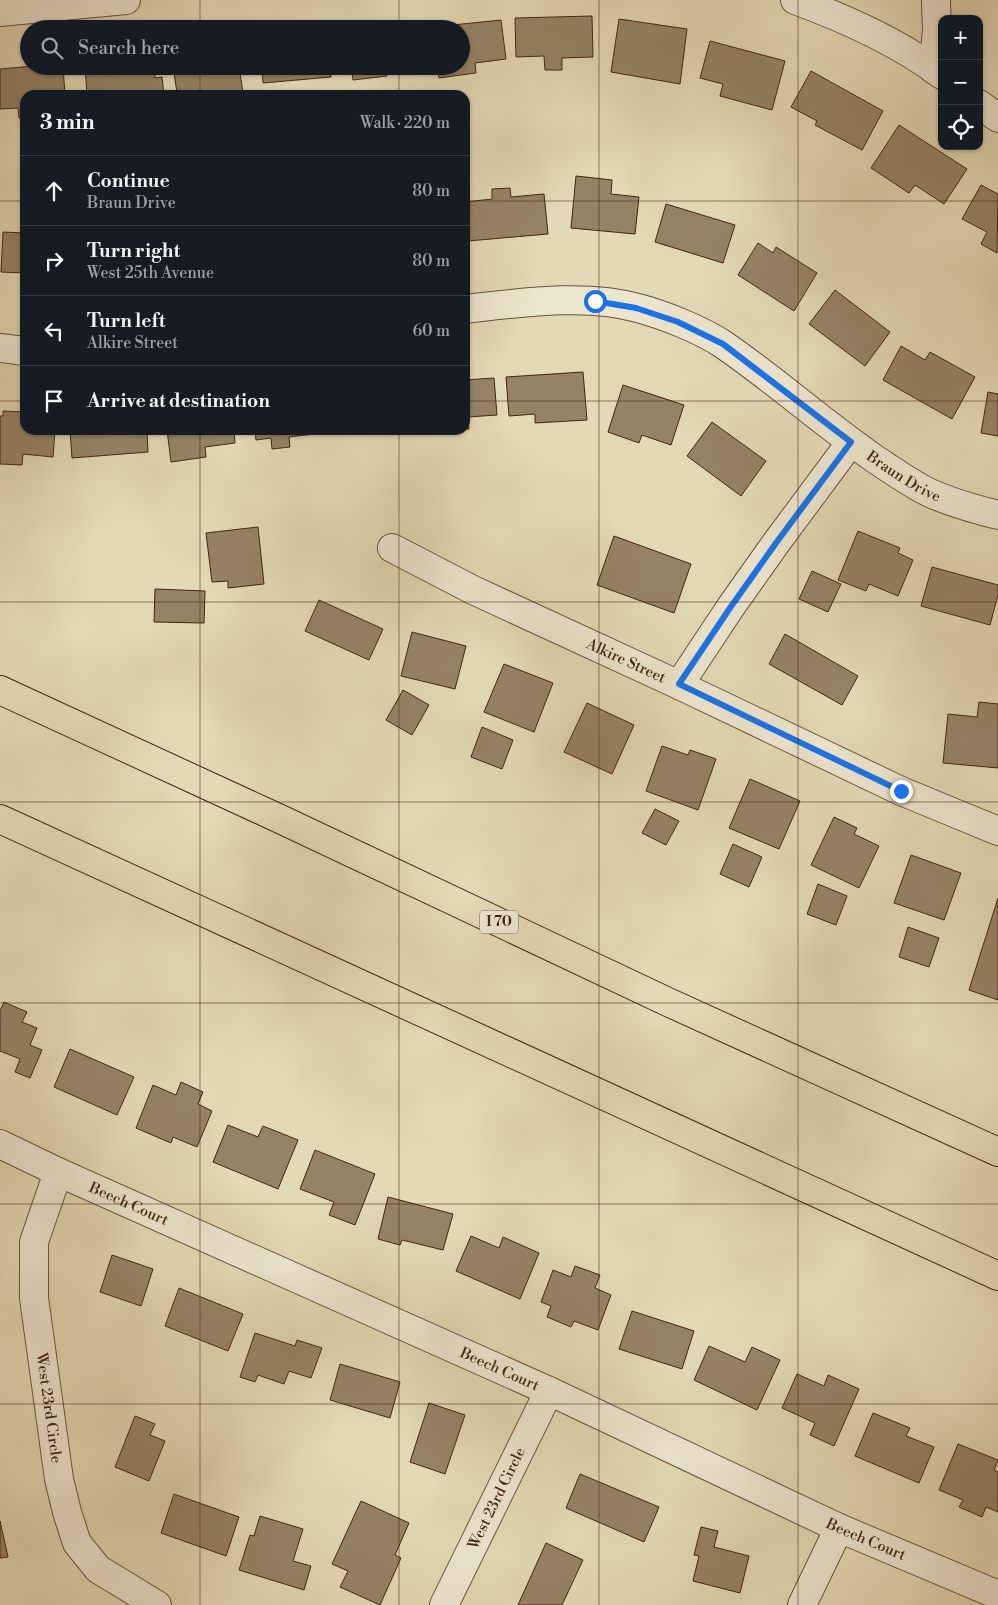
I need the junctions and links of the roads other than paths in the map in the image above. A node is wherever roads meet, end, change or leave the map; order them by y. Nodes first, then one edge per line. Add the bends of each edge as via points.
1 (126, 0) edge
2 (795, 0) edge
3 (936, 0) edge
4 (43, 4) edge
5 (0, 12) edge
6 (937, 72) edge
7 (980, 105) edge
8 (998, 118) edge
9 (470, 308) edge
10 (0, 348) edge
11 (20, 350) edge
12 (851, 442) junction
13 (998, 515) edge
14 (392, 548) dead end
15 (679, 684) junction
16 (0, 690) edge
17 (0, 818) edge
18 (998, 831) edge
19 (0, 1144) edge
20 (998, 1152) edge
21 (58, 1172) junction
22 (998, 1276) edge
23 (549, 1391) junction
24 (839, 1528) junction
25 (998, 1595) edge
26 (157, 1605) edge
27 (444, 1605) edge
28 (802, 1605) edge

1 - 4 street
2 - 6 street via 877,36
3 - 6 street
4 - 5 street
7 - 8 street
9 - 12 street, Braun Drive via 530,302 595,301 662,316 723,344
10 - 11 street
12 - 13 street, Braun Drive via 928,492
12 - 15 street via 776,543
14 - 15 street, Alkire Street via 473,590
15 - 18 street, Alkire Street via 901,791
16 - 20 highway, I 70 via 670,1003
17 - 22 highway
19 - 21 street, Beech Court
21 - 23 street, Beech Court
21 - 26 street, West 23rd Circle via 34,1242 34,1298 61,1487 77,1542 98,1569
23 - 24 street, Beech Court
23 - 27 street, West 23rd Circle
24 - 25 street, Beech Court
24 - 28 street

